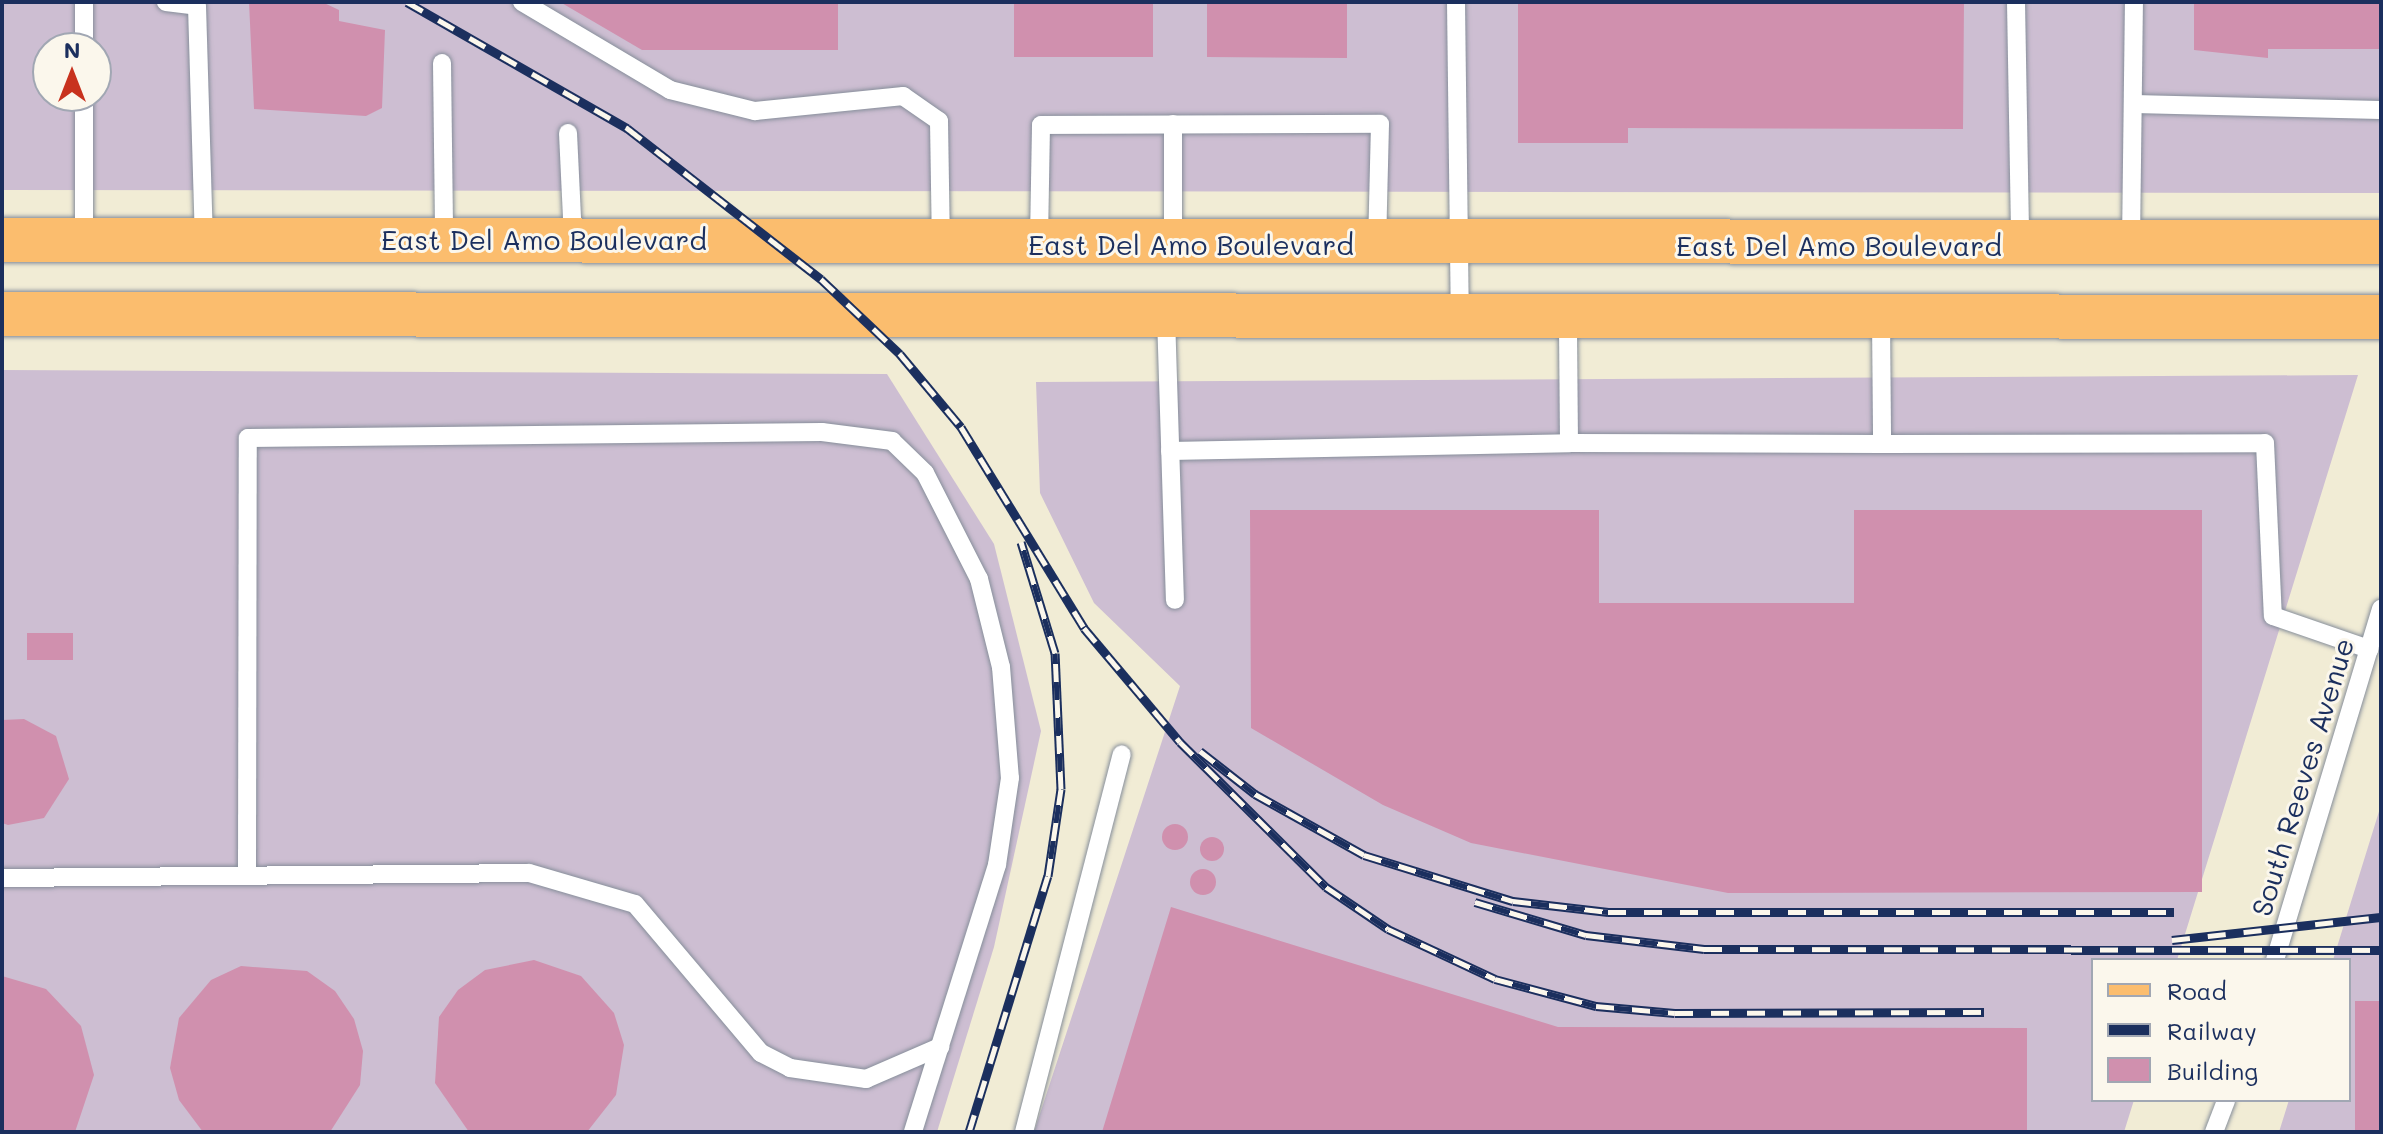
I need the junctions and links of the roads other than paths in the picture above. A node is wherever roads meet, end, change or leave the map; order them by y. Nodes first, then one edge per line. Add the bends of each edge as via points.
1 (84, 2) edge
2 (166, 2) edge
3 (522, 2) edge
4 (1456, 2) edge
5 (2016, 2) edge
6 (2134, 2) edge
7 (84, 32) edge
8 (442, 63) dead end
9 (2133, 104) junction
10 (2381, 110) edge
11 (84, 112) edge
12 (1173, 124) junction
13 (568, 133) dead end
14 (444, 238) junction
15 (573, 239) junction
16 (2, 240) edge
17 (84, 241) junction
18 (204, 241) junction
19 (941, 242) junction
20 (2381, 242) edge
21 (1039, 243) junction
22 (2131, 243) junction
23 (1173, 244) junction
24 (2020, 244) junction
25 (1377, 245) junction
26 (1459, 245) junction
27 (2, 314) edge
28 (1166, 316) junction
29 (2381, 317) edge
30 (1460, 318) junction
31 (1568, 318) junction
32 (1881, 318) junction
33 (1569, 443) junction
34 (1882, 444) junction
35 (1170, 451) junction
36 (1175, 600) dead end
37 (2381, 609) edge
38 (2369, 649) junction
39 (1122, 754) dead end
40 (247, 871) junction
41 (2, 878) edge
42 (2276, 958) edge
43 (940, 1047) junction
44 (2225, 1102) edge
45 (913, 1132) edge
46 (1024, 1132) edge
47 (2214, 1132) edge

1 - 7 lane
2 - 18 lane via 197,6
3 - 19 lane via 670,90 755,111 903,96 939,121
4 - 26 lane
5 - 24 lane
6 - 9 lane
8 - 14 lane
9 - 10 lane
9 - 22 lane
11 - 17 lane
12 - 21 lane via 1041,125
12 - 23 lane
12 - 25 lane via 1380,124
13 - 15 lane
14 - 15 main road, East Del Amo Boulevard
14 - 18 main road, East Del Amo Boulevard
15 - 19 main road, East Del Amo Boulevard
16 - 17 main road, East Del Amo Boulevard
17 - 18 main road, East Del Amo Boulevard
19 - 21 main road, East Del Amo Boulevard
20 - 22 main road, East Del Amo Boulevard
21 - 23 main road, East Del Amo Boulevard
22 - 24 main road, East Del Amo Boulevard
23 - 25 main road, East Del Amo Boulevard
24 - 26 main road, East Del Amo Boulevard
25 - 26 main road, East Del Amo Boulevard
26 - 30 lane
27 - 28 main road
28 - 30 main road
28 - 35 lane
29 - 32 main road
30 - 31 main road
31 - 32 main road
31 - 33 lane
32 - 34 lane
33 - 34 lane
33 - 35 lane
34 - 38 lane via 2265,443 2273,616
35 - 36 lane
37 - 38 lane, South Reeves Avenue
38 - 42 lane, South Reeves Avenue
39 - 46 lane
40 - 41 lane
40 - 43 lane via 483,871 558,880 635,904 761,1053 790,1068 866,1079
40 - 43 lane via 248,438 822,432 892,441 925,473 979,579 1001,667 1009,762 997,865
43 - 45 lane
44 - 47 lane

